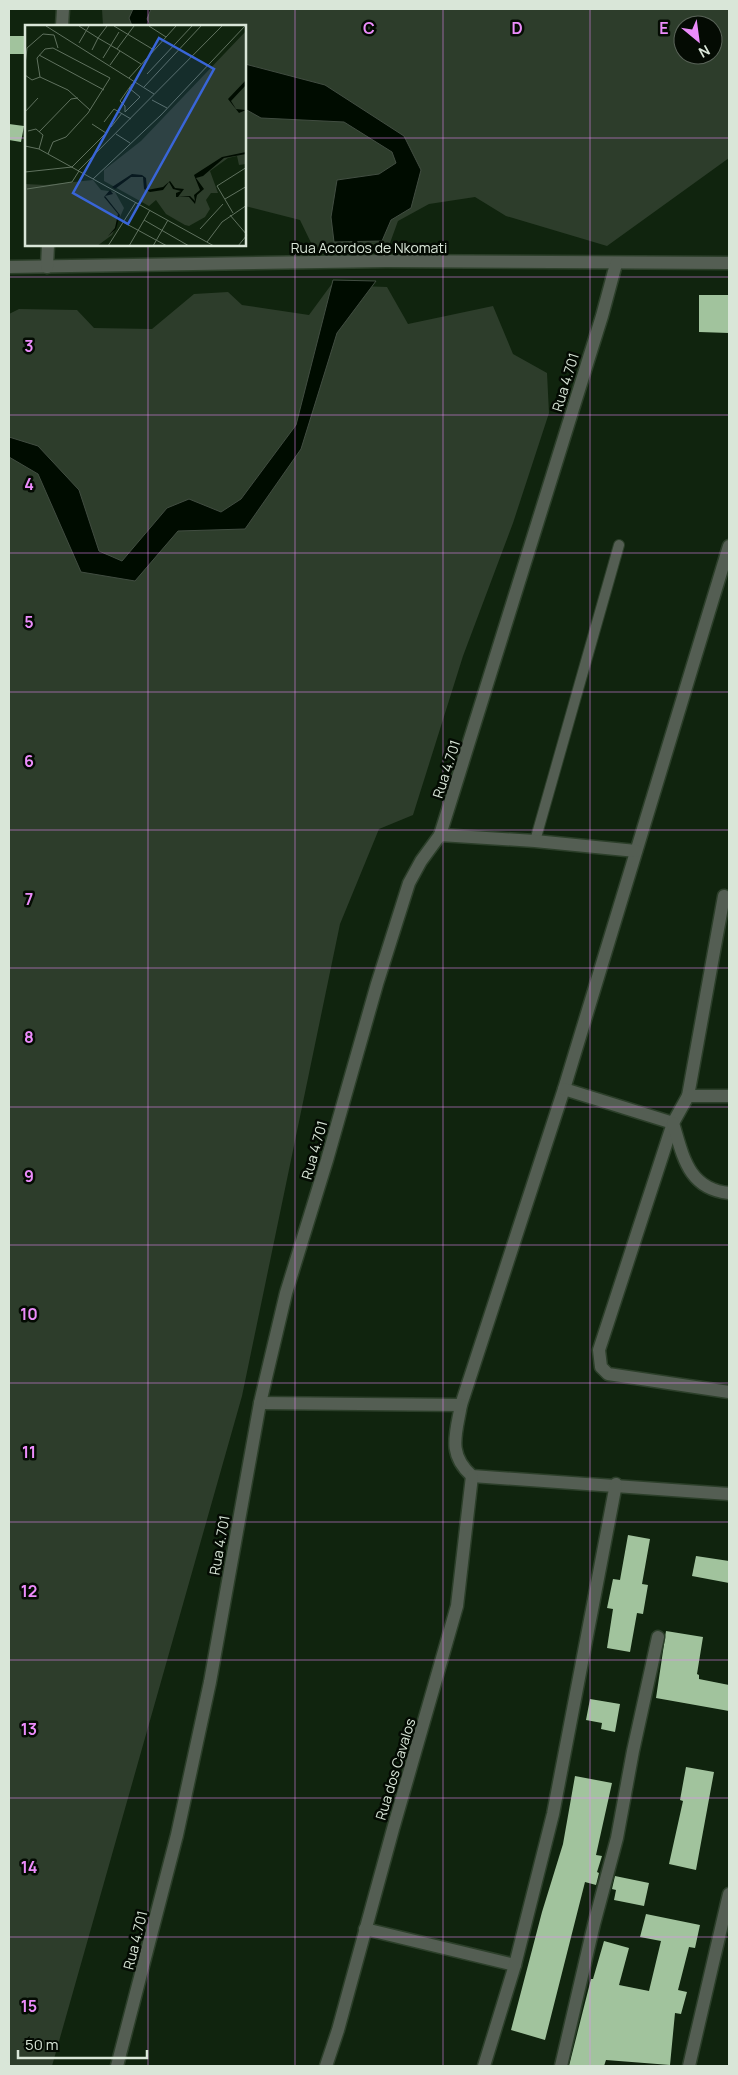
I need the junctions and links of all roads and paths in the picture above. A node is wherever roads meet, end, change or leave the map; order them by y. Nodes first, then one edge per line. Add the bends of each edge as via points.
1 (63, 9) edge
2 (62, 25) edge
3 (48, 246) edge
4 (616, 264) junction
5 (729, 264) edge
6 (47, 266) junction
7 (9, 267) edge
8 (619, 545) dead end
9 (729, 546) edge
10 (440, 835) junction
11 (535, 841) junction
12 (636, 851) junction
13 (724, 896) dead end
14 (564, 1090) junction
15 (688, 1096) junction
16 (729, 1096) edge
17 (673, 1123) junction
18 (729, 1193) edge
19 (729, 1392) edge
20 (260, 1403) junction
21 (461, 1405) junction
22 (472, 1476) junction
23 (616, 1484) junction
24 (729, 1494) edge
25 (658, 1637) dead end
26 (729, 1894) edge
27 (726, 1921) edge
28 (365, 1929) junction
29 (515, 1965) junction
30 (117, 2066) edge
31 (326, 2066) edge
32 (484, 2066) edge
33 (562, 2066) edge
34 (689, 2066) edge

1 - 2 street
3 - 6 street
4 - 5 street, Rua Acordos de Nkomati
4 - 6 street, Rua Acordos de Nkomati via 386,261
4 - 10 street, Rua 4.701
6 - 7 street, Rua Acordos de Nkomati
8 - 11 lane
9 - 12 street
10 - 11 street
10 - 20 street, Rua 4.701 via 410,883 377,984 286,1293
11 - 12 street
12 - 14 street
13 - 15 street
14 - 17 street
14 - 21 street
15 - 16 street
15 - 17 street
17 - 18 street via 690,1172 700,1184
17 - 19 street via 611,1306 598,1350 599,1362 606,1372 614,1376
20 - 21 street
20 - 30 street, Rua 4.701 via 210,1682 178,1835
21 - 22 street via 454,1444 463,1468
22 - 23 street
22 - 28 street, Rua dos Cavalos via 457,1606
23 - 24 street
23 - 29 street via 553,1814
25 - 33 street via 617,1838
26 - 27 street
27 - 34 street
28 - 29 street
28 - 31 street, Rua dos Cavalos
29 - 32 street

